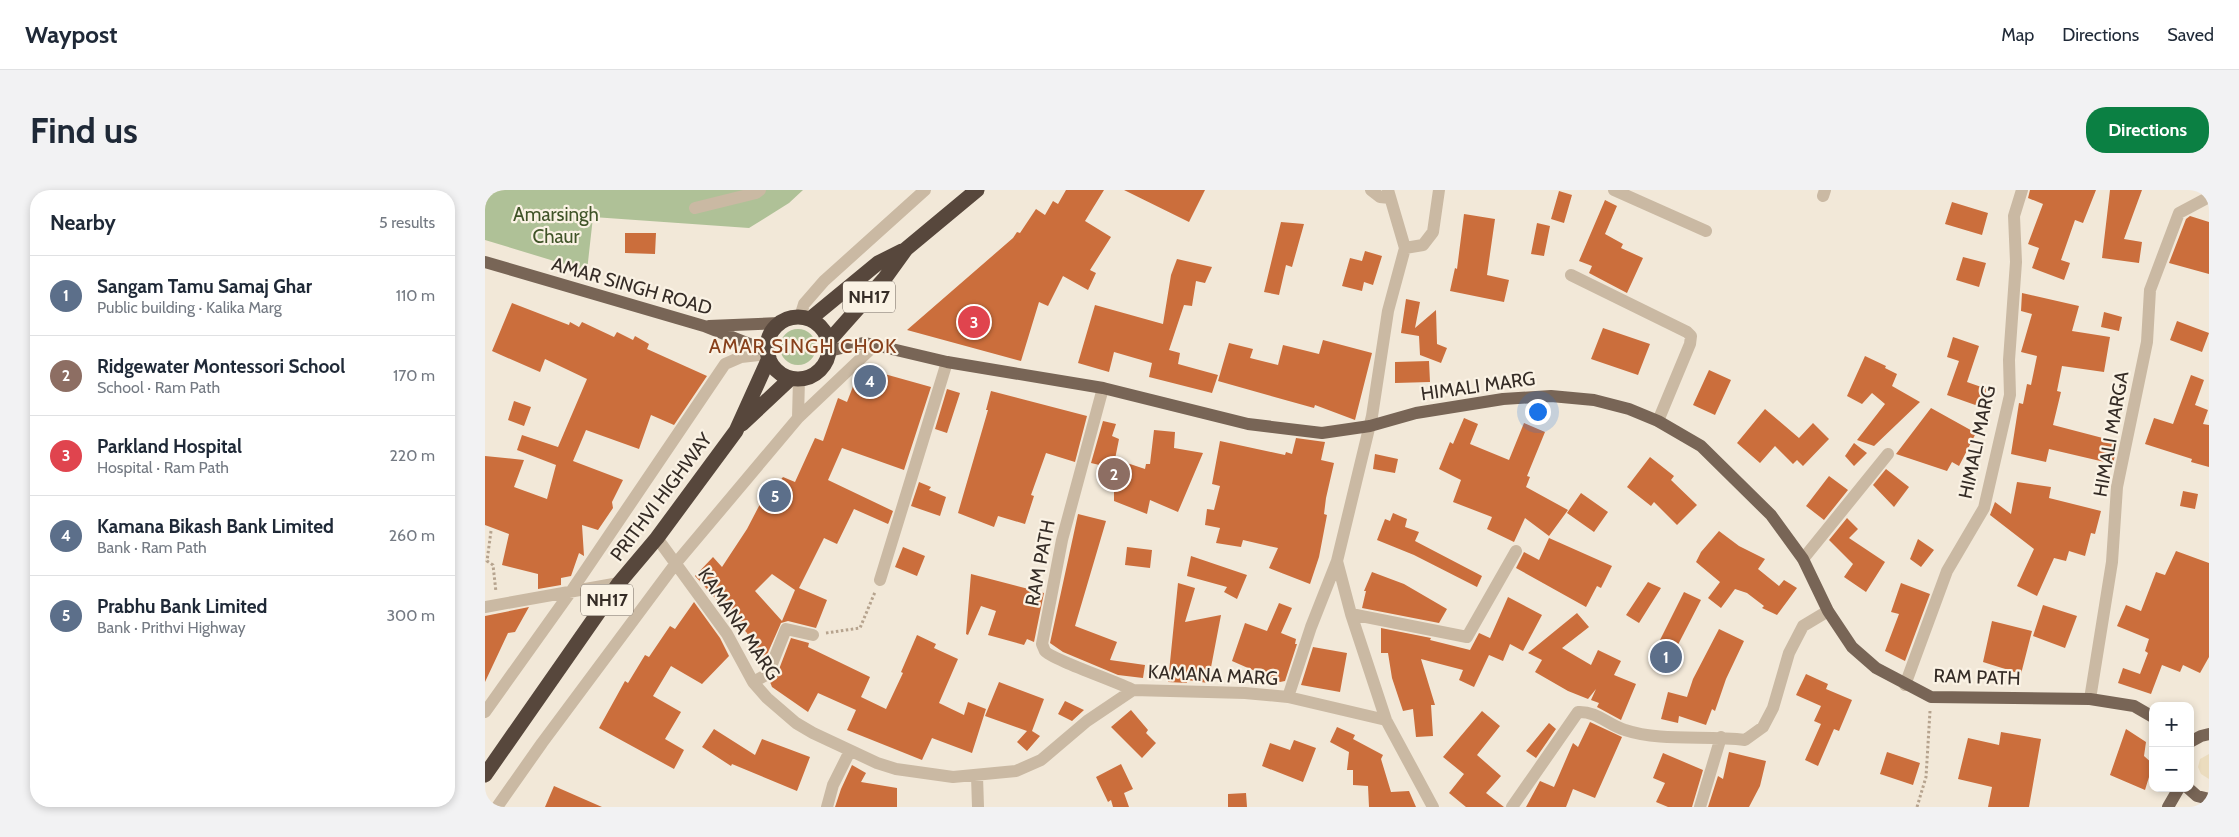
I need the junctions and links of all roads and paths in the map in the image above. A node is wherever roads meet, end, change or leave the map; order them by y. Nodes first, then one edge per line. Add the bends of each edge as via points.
1 (760, 190) edge
2 (925, 190) edge
3 (977, 190) edge
4 (1371, 190) edge
5 (1439, 190) edge
6 (1614, 190) edge
7 (2022, 190) edge
8 (1389, 194) edge
9 (2209, 197) edge
10 (695, 208) dead end
11 (1706, 231) dead end
12 (1405, 248) junction
13 (906, 249) junction
14 (485, 262) edge
15 (1571, 275) dead end
16 (805, 318) junction
17 (779, 323) junction
18 (704, 326) junction
19 (875, 345) junction
20 (828, 347) junction
21 (768, 354) junction
22 (947, 362) junction
23 (795, 378) junction
24 (1103, 388) junction
25 (797, 418) junction
26 (1658, 421) junction
27 (1370, 426) junction
28 (736, 431) junction
29 (1888, 454) dead end
30 (491, 531) dead end
31 (657, 538) junction
32 (1516, 552) dead end
33 (1803, 559) junction
34 (1337, 561) junction
35 (676, 563) junction
36 (880, 580) joint
37 (619, 583) junction
38 (572, 590) junction
39 (491, 606) edge
40 (1828, 611) junction
41 (1351, 614) junction
42 (813, 635) joint
43 (753, 682) junction
44 (1905, 685) junction
45 (1133, 690) junction
46 (1288, 697) junction
47 (1931, 697) junction
48 (2090, 699) junction
49 (485, 712) edge
50 (2149, 715) edge
51 (1386, 720) junction
52 (2209, 734) edge
53 (1721, 737) junction
54 (2194, 740) edge
55 (850, 751) junction
56 (485, 775) edge
57 (977, 776) junction
58 (2176, 792) edge
59 (2192, 792) edge
60 (2209, 799) edge
61 (497, 807) edge
62 (827, 807) edge
63 (978, 807) edge
64 (1433, 807) edge
65 (1512, 807) edge
66 (1700, 807) edge
67 (1917, 807) edge
68 (2167, 807) edge

1 - 10 street
2 - 16 street via 824,281 804,304
3 - 13 highway, NH17
4 - 8 street via 1380,197
5 - 12 street via 1433,232 1423,245
6 - 11 street
7 - 44 street, HIMALI MARG via 2014,216 2016,262 2009,360 2010,395 1984,508 1947,571
8 - 12 street
9 - 48 street, HIMALI MARGA via 2179,213 2150,290 2147,342 2117,487 2113,562
12 - 27 street via 1388,311
13 - 16 highway via 878,263
13 - 20 highway, NH17
14 - 18 main road, AMAR SINGH ROAD
15 - 26 street via 1691,336
16 - 17 highway
16 - 20 highway, NH17 via 825,333
17 - 18 main road
17 - 21 highway, PRITHVI HIGHWAY / NH17 via 772,331
18 - 21 main road, AMAR SINGH ROAD
19 - 20 main road via 863,343
19 - 22 main road
19 - 25 street
20 - 23 highway, NH17 via 822,367 807,377
21 - 23 highway via 777,371
21 - 28 highway, PRITHVI HIGHWAY / NH17
21 - 38 street via 741,357 725,364
22 - 24 main road
22 - 36 street
23 - 25 street
23 - 28 highway
24 - 27 main road via 1249,424 1322,433
24 - 45 street, RAM PATH via 1062,540 1042,644 1046,652 1055,658
25 - 35 street
26 - 27 main road, HIMALI MARG via 1594,400 1551,396 1503,399 1416,413
26 - 33 main road, HIMALI MARG via 1701,446 1771,515
27 - 34 street
28 - 31 highway, PRITHVI HIGHWAY / NH17
29 - 33 street
30 - 39 path via 487,561 493,565
31 - 35 street, KAMANA MARG
31 - 37 highway, PRITHVI HIGHWAY / NH17
32 - 41 street via 1467,637
33 - 40 main road, RAM PATH
34 - 41 street
34 - 46 street
35 - 43 street, KAMANA MARG via 727,634
35 - 61 street
36 - 42 path via 861,628
37 - 38 street
37 - 56 highway, PRITHVI HIGHWAY / NH17
38 - 39 street
38 - 49 street
40 - 44 main road, RAM PATH via 1851,647 1876,668
40 - 53 street via 1803,626 1789,653 1773,708 1763,727 1745,740
41 - 51 street
42 - 43 street via 786,630 768,674
43 - 55 street, KAMANA MARG via 795,723
44 - 47 main road, RAM PATH
45 - 46 street, KAMANA MARG
45 - 57 street, KAMANA MARG via 1087,721 1041,760 1016,771
46 - 51 street, KAMANA MARG
47 - 48 main road, RAM PATH
47 - 67 path via 1926,777
48 - 50 main road, RAM PATH via 2134,706
51 - 64 street
52 - 54 main road
53 - 65 street via 1639,735 1617,728 1597,715 1579,712
53 - 66 street
55 - 57 street, KAMANA MARG via 896,768 953,777
55 - 62 street via 833,785
57 - 63 street
58 - 68 main road
59 - 60 main road

